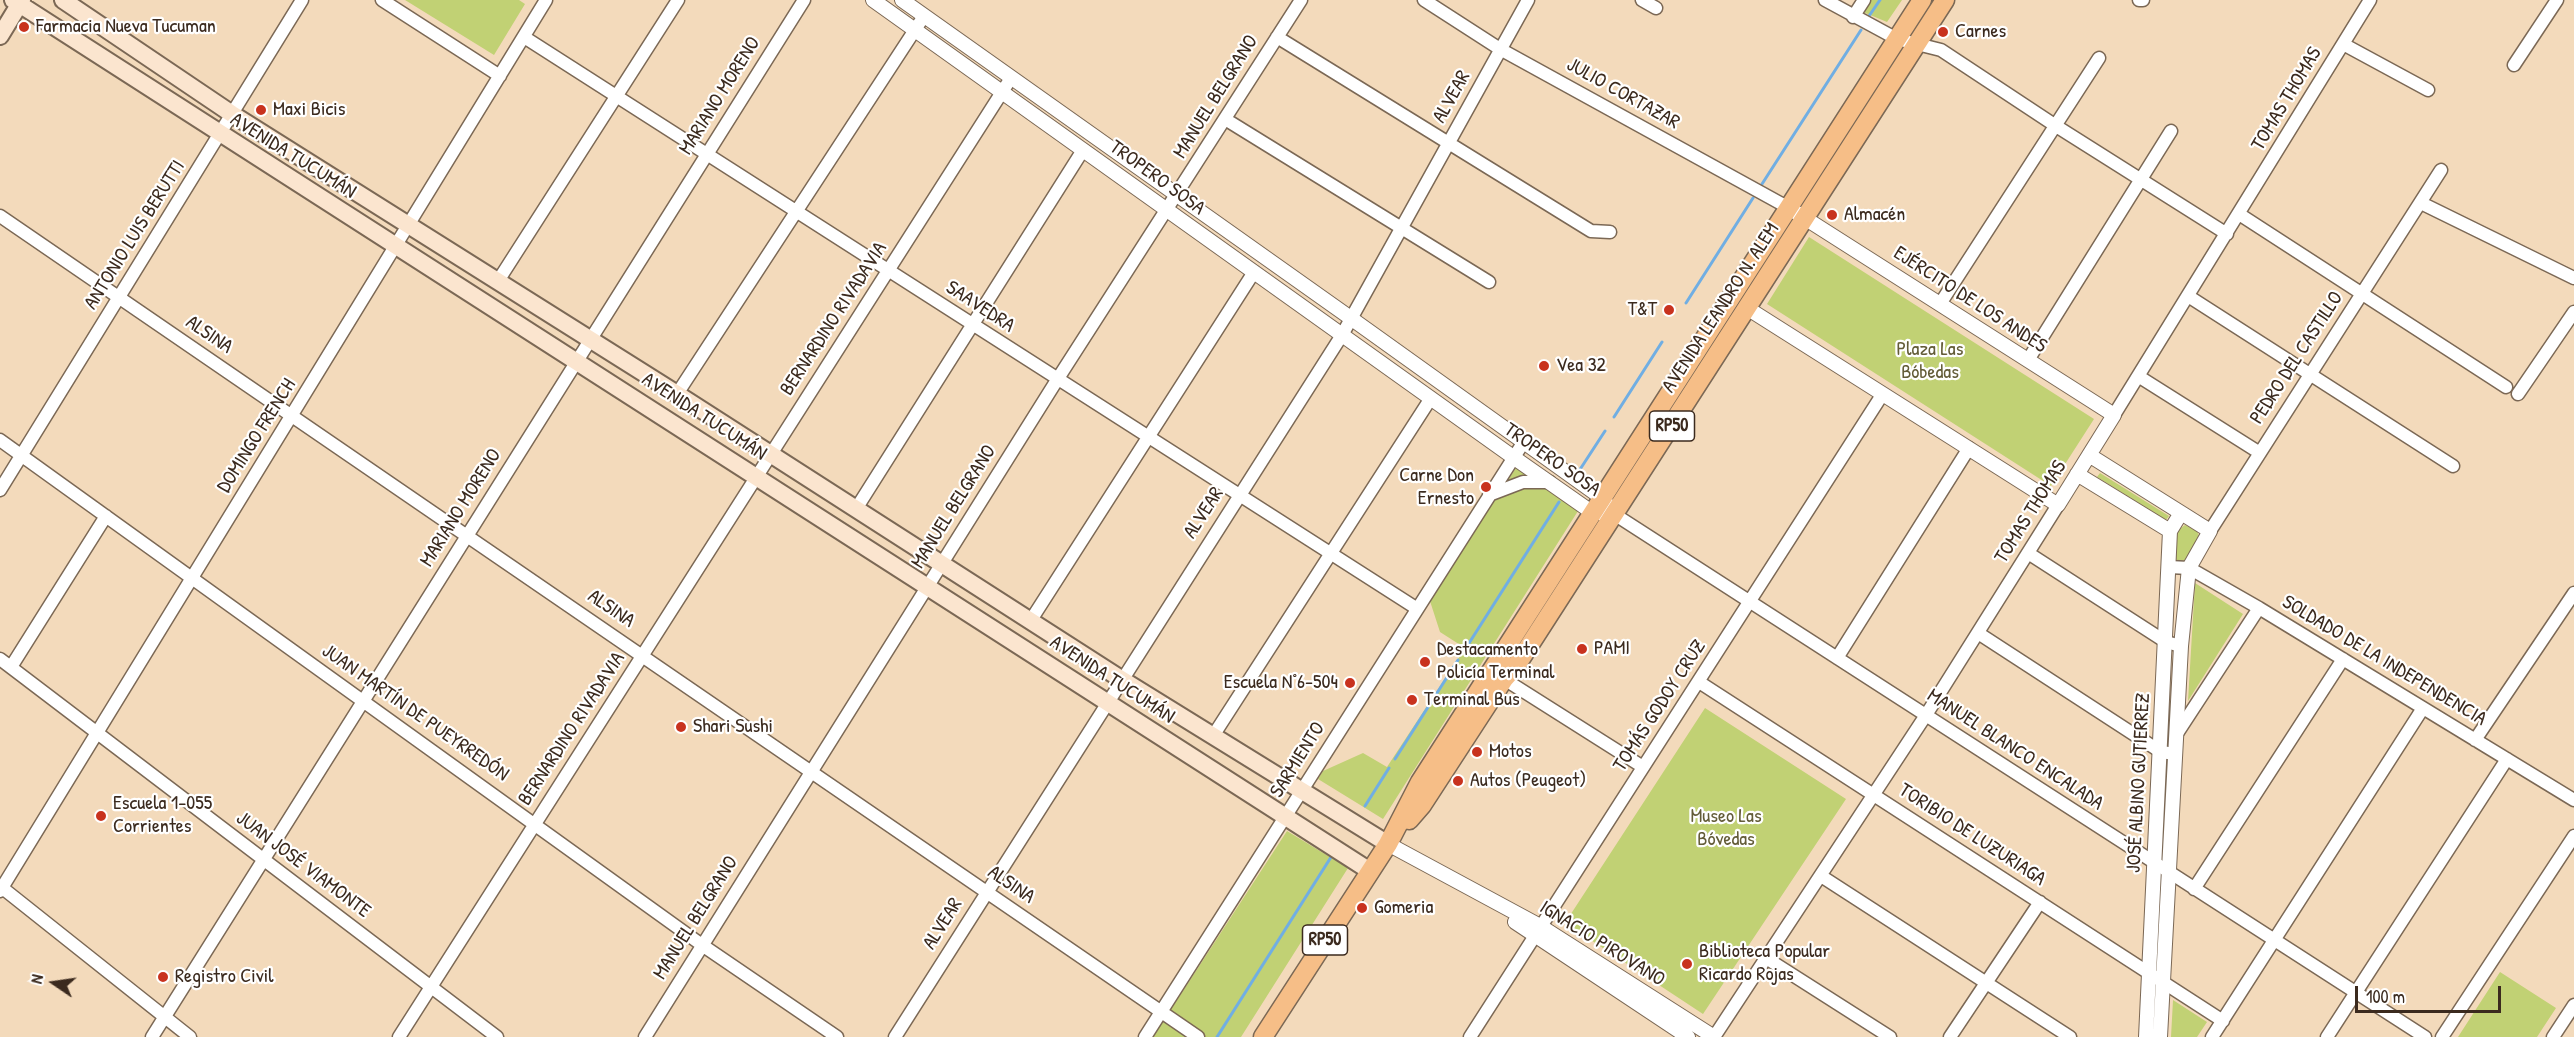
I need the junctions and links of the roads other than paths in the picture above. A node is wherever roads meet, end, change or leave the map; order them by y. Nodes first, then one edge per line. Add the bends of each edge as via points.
1 (63, 0) edge
2 (302, 0) edge
3 (382, 0) edge
4 (546, 0) edge
5 (678, 0) edge
6 (804, 0) edge
7 (873, 0) edge
8 (902, 0) edge
9 (1301, 0) edge
10 (1424, 0) edge
11 (1528, 0) edge
12 (1642, 0) edge
13 (1826, 0) edge
14 (1864, 0) edge
15 (1923, 0) edge
16 (1945, 0) edge
17 (2370, 0) edge
18 (2557, 0) edge
19 (18, 1) edge
20 (1656, 8) dead end
21 (924, 16) junction
22 (1853, 17) junction
23 (915, 30) junction
24 (0, 36) edge
25 (524, 37) junction
26 (1277, 37) junction
27 (1897, 39) junction
28 (2343, 44) junction
29 (1916, 45) junction
30 (1500, 49) junction
31 (2099, 58) dead end
32 (2514, 65) dead end
33 (500, 76) junction
34 (1011, 78) junction
35 (2428, 90) dead end
36 (1002, 92) junction
37 (616, 96) junction
38 (232, 114) junction
39 (1225, 119) junction
40 (2056, 126) junction
41 (2171, 131) dead end
42 (219, 134) junction
43 (1448, 144) junction
44 (1083, 150) junction
45 (706, 155) junction
46 (2441, 170) dead end
47 (2141, 180) junction
48 (1176, 196) junction
49 (2421, 203) junction
50 (1789, 208) junction
51 (1167, 210) junction
52 (796, 212) junction
53 (2239, 214) junction
54 (0, 216) edge
55 (1806, 217) junction
56 (409, 226) junction
57 (1402, 228) junction
58 (1610, 232) dead end
59 (2227, 234) junction
60 (397, 246) junction
61 (888, 271) junction
62 (1254, 272) junction
63 (2574, 278) edge
64 (498, 281) junction
65 (1489, 282) dead end
66 (2362, 293) junction
67 (2188, 296) junction
68 (119, 298) junction
69 (1940, 304) junction
70 (1747, 308) junction
71 (2574, 312) edge
72 (1352, 319) junction
73 (972, 325) junction
74 (1342, 335) junction
75 (589, 340) junction
76 (577, 360) junction
77 (2028, 360) junction
78 (2310, 374) junction
79 (2138, 376) junction
80 (1058, 380) junction
81 (2506, 387) dead end
82 (677, 394) junction
83 (2518, 394) dead end
84 (1882, 395) junction
85 (1431, 398) junction
86 (292, 415) junction
87 (2114, 415) junction
88 (1148, 438) junction
89 (0, 440) edge
90 (1523, 443) junction
91 (1969, 448) junction
92 (2260, 453) junction
93 (21, 455) junction
94 (770, 455) junction
95 (2089, 455) junction
96 (1513, 457) junction
97 (2453, 466) dead end
98 (2077, 474) junction
99 (757, 476) junction
100 (1550, 482) junction
101 (0, 490) edge
102 (1239, 495) junction
103 (1489, 495) junction
104 (2058, 505) junction
105 (1598, 506) junction
106 (856, 509) junction
107 (2181, 513) junction
108 (1614, 514) junction
109 (106, 516) junction
110 (2170, 531) junction
111 (2210, 531) junction
112 (467, 536) junction
113 (2028, 553) junction
114 (1330, 554) junction
115 (942, 563) junction
116 (2169, 567) junction
117 (2188, 568) junction
118 (193, 578) junction
119 (928, 585) junction
120 (2574, 593) edge
121 (1751, 602) junction
122 (2259, 608) junction
123 (1416, 609) junction
124 (1031, 620) junction
125 (1978, 633) junction
126 (2166, 642) junction
127 (2181, 646) junction
128 (643, 655) junction
129 (1837, 658) junction
130 (0, 659) edge
131 (2343, 659) junction
132 (11, 667) junction
133 (1121, 679) junction
134 (1504, 679) junction
135 (1699, 682) junction
136 (363, 701) junction
137 (1107, 702) junction
138 (2423, 708) junction
139 (1926, 715) junction
140 (98, 733) junction
141 (2176, 735) junction
142 (1213, 736) junction
143 (2475, 740) junction
144 (2161, 752) junction
145 (2175, 754) junction
146 (2507, 759) junction
147 (1643, 767) junction
148 (811, 770) junction
149 (1301, 791) junction
150 (1874, 795) junction
151 (2574, 800) edge
152 (1286, 816) junction
153 (535, 823) junction
154 (2574, 836) edge
155 (1388, 844) junction
156 (263, 860) junction
157 (2155, 863) junction
158 (1370, 871) junction
159 (2169, 872) junction
160 (1821, 876) junction
161 (1, 888) edge
162 (2194, 889) junction
163 (986, 892) junction
164 (2040, 902) junction
165 (1537, 931) junction
166 (2275, 940) junction
167 (702, 945) junction
168 (1766, 958) junction
169 (2150, 973) junction
170 (2163, 982) junction
171 (1986, 983) junction
172 (430, 987) junction
173 (2356, 993) junction
174 (2574, 1005) edge
175 (1162, 1011) junction
176 (165, 1017) junction
177 (2223, 1021) junction
178 (152, 1037) edge
179 (190, 1037) edge
180 (399, 1037) edge
181 (497, 1037) edge
182 (645, 1037) edge
183 (837, 1037) edge
184 (895, 1037) edge
185 (1145, 1037) edge
186 (1198, 1037) edge
187 (1263, 1037) edge
188 (1470, 1037) edge
189 (1688, 1037) edge
190 (1714, 1037) edge
191 (1890, 1037) edge
192 (1950, 1037) edge
193 (2070, 1037) edge
194 (2146, 1037) edge
195 (2160, 1037) edge
196 (2212, 1037) edge
197 (2327, 1037) edge
198 (2425, 1037) edge
199 (2442, 1037) edge
200 (2553, 1037) edge

1 - 38 main road, AVENIDA TUCUMÁN
2 - 38 street, ANTONIO LUIS BERUTTI
3 - 33 street
4 - 25 street, DOMINGO FRENCH
5 - 37 street
6 - 45 street, MARIANO MORENO
7 - 23 street, TROPERO SOSA
8 - 21 street, TROPERO SOSA
9 - 26 street, MANUEL BELGRANO
10 - 30 street, JULIO CORTAZAR
11 - 30 street, ALVEAR
12 - 20 street
13 - 22 street
14 - 22 street
15 - 27 main road, AVENIDA LEANDRO N. ALEM / RP50
16 - 29 main road, AVENIDA LEANDRO N. ALEM / RP50
17 - 28 street, TOMAS THOMAS
18 - 32 street
19 - 24 main road
19 - 42 main road, AVENIDA TUCUMÁN
21 - 23 street
21 - 34 street, TROPERO SOSA
22 - 27 street
23 - 36 street, TROPERO SOSA
23 - 52 street
25 - 33 street, DOMINGO FRENCH
25 - 37 street, SAAVEDRA
26 - 39 street, MANUEL BELGRANO
26 - 43 street
27 - 29 street
27 - 50 main road, AVENIDA LEANDRO N. ALEM / RP50
28 - 35 street
28 - 53 street, TOMAS THOMAS
29 - 40 street via 1941,50
29 - 55 main road, AVENIDA LEANDRO N. ALEM / RP50
30 - 43 street, ALVEAR
30 - 50 street, JULIO CORTAZAR
31 - 40 street
33 - 56 street, DOMINGO FRENCH
34 - 36 street, BERNARDINO RIVADAVIA
34 - 48 street, TROPERO SOSA
36 - 44 street, TROPERO SOSA
36 - 61 street, BERNARDINO RIVADAVIA
37 - 45 street, SAAVEDRA
37 - 64 street
38 - 42 street, ANTONIO LUIS BERUTTI
38 - 56 main road, AVENIDA TUCUMÁN
39 - 48 street, MANUEL BELGRANO
39 - 57 street
40 - 47 street
40 - 69 street
41 - 47 street
42 - 60 main road, AVENIDA TUCUMÁN
42 - 68 street, ANTONIO LUIS BERUTTI
43 - 57 street, ALVEAR
43 - 58 street via 1591,231
44 - 51 street, TROPERO SOSA
44 - 73 street
45 - 52 street, SAAVEDRA
45 - 75 street, MARIANO MORENO
46 - 49 street, PEDRO DEL CASTILLO
47 - 59 street
47 - 77 street
48 - 51 street, MANUEL BELGRANO
48 - 72 street, TROPERO SOSA
49 - 63 street
49 - 66 street, PEDRO DEL CASTILLO
50 - 55 street, JULIO CORTAZAR
50 - 105 main road, AVENIDA LEANDRO N. ALEM / RP50
51 - 62 street, TROPERO SOSA
51 - 80 street, MANUEL BELGRANO
52 - 61 street, SAAVEDRA
52 - 82 street
53 - 59 street, TOMAS THOMAS
53 - 66 street
54 - 68 street, ALSINA
55 - 69 street, EJÉRCITO DE LOS ANDES
55 - 70 main road, AVENIDA LEANDRO N. ALEM / RP50
56 - 60 street, DOMINGO FRENCH
56 - 64 main road, AVENIDA TUCUMÁN
57 - 65 street
57 - 72 street, ALVEAR
59 - 67 street, TOMAS THOMAS
60 - 76 main road, AVENIDA TUCUMÁN
60 - 86 street, DOMINGO FRENCH
61 - 73 street, SAAVEDRA
61 - 94 street, BERNARDINO RIVADAVIA
62 - 74 street, TROPERO SOSA
62 - 88 street
64 - 75 main road, AVENIDA TUCUMÁN
66 - 78 street, PEDRO DEL CASTILLO
66 - 81 street
67 - 78 street
67 - 79 street, TOMAS THOMAS
68 - 86 street, ALSINA
68 - 93 street, ANTONIO LUIS BERUTTI
69 - 77 street, EJÉRCITO DE LOS ANDES
70 - 84 street
70 - 108 main road, AVENIDA LEANDRO N. ALEM / RP50
71 - 83 street
72 - 74 street, ALVEAR
72 - 90 street, TROPERO SOSA
73 - 80 street, SAAVEDRA
73 - 106 street
74 - 85 street, TROPERO SOSA
74 - 102 street, ALVEAR
75 - 76 street, MARIANO MORENO
75 - 82 main road, AVENIDA TUCUMÁN
76 - 99 main road, AVENIDA TUCUMÁN
76 - 112 street, MARIANO MORENO
77 - 87 street, EJÉRCITO DE LOS ANDES
78 - 92 street, PEDRO DEL CASTILLO
78 - 97 street
79 - 87 street, TOMAS THOMAS
79 - 92 street
80 - 88 street, SAAVEDRA
80 - 115 street, MANUEL BELGRANO
82 - 94 main road, AVENIDA TUCUMÁN
84 - 91 street
84 - 121 street, TOMÁS GODOY CRUZ
85 - 96 street, TROPERO SOSA
85 - 114 street
86 - 112 street, ALSINA
86 - 118 street, DOMINGO FRENCH
87 - 95 street, TOMAS THOMAS
88 - 102 street, SAAVEDRA
88 - 124 street
89 - 93 street, JUAN MARTÍN DE PUEYRREDÓN
90 - 96 street, SARMIENTO
90 - 105 street, TROPERO SOSA
91 - 104 street
91 - 129 street
92 - 111 street, PEDRO DEL CASTILLO
93 - 101 street, ANTONIO LUIS BERUTTI
93 - 109 street, JUAN MARTÍN DE PUEYRREDÓN
94 - 99 street, BERNARDINO RIVADAVIA
94 - 106 main road, AVENIDA TUCUMÁN
95 - 98 street, TOMAS THOMAS
95 - 107 street
96 - 100 street, TROPERO SOSA
96 - 103 street, SARMIENTO
98 - 104 street, TOMAS THOMAS
98 - 110 street
99 - 119 main road, AVENIDA TUCUMÁN
99 - 128 street, BERNARDINO RIVADAVIA
100 - 103 street via 1523,482
100 - 105 street, TROPERO SOSA
102 - 114 street, SAAVEDRA
102 - 133 street, ALVEAR
103 - 123 street, SARMIENTO
104 - 113 street, TOMAS THOMAS
105 - 108 street, TROPERO SOSA
105 - 155 main road, AVENIDA LEANDRO N. ALEM / RP50 via 1420,782
106 - 115 main road, AVENIDA TUCUMÁN
107 - 110 street
107 - 111 street
108 - 121 street, MANUEL BLANCO ENCALADA
108 - 134 main road, AVENIDA LEANDRO N. ALEM / RP50
109 - 118 street, JUAN MARTÍN DE PUEYRREDÓN
109 - 132 street
110 - 116 street, JOSÉ ALBINO GUTIERREZ
111 - 117 street, PEDRO DEL CASTILLO
112 - 128 street, ALSINA
112 - 136 street, MARIANO MORENO
113 - 125 street, TOMAS THOMAS
113 - 126 street
114 - 123 street, SAAVEDRA
114 - 142 street
115 - 119 street, MANUEL BELGRANO
115 - 124 main road, AVENIDA TUCUMÁN
116 - 117 street, SOLDADO DE LA INDEPENDENCIA
116 - 126 street, JOSÉ ALBINO GUTIERREZ
117 - 122 street, SOLDADO DE LA INDEPENDENCIA
117 - 127 street, JOSÉ ALBINO GUTIERREZ
118 - 136 street, JUAN MARTÍN DE PUEYRREDÓN
118 - 140 street, DOMINGO FRENCH
119 - 137 main road, AVENIDA TUCUMÁN
119 - 148 street, MANUEL BELGRANO
120 - 143 street
121 - 129 street, MANUEL BLANCO ENCALADA
121 - 135 street, TOMÁS GODOY CRUZ
122 - 131 street, SOLDADO DE LA INDEPENDENCIA
122 - 141 street
123 - 149 street, SARMIENTO
124 - 133 main road, AVENIDA TUCUMÁN
125 - 139 street, TOMAS THOMAS
125 - 144 street
126 - 127 street
126 - 144 street, JOSÉ ALBINO GUTIERREZ
127 - 141 street, JOSÉ ALBINO GUTIERREZ
128 - 148 street, ALSINA
128 - 153 street, BERNARDINO RIVADAVIA
129 - 139 street, MANUEL BLANCO ENCALADA
130 - 132 street, JUAN JOSÉ VIAMONTE
131 - 138 street, SOLDADO DE LA INDEPENDENCIA
131 - 162 street
132 - 140 street, JUAN JOSÉ VIAMONTE
133 - 137 street, ALVEAR
133 - 142 main road, AVENIDA TUCUMÁN
134 - 147 street
134 - 155 main road, AVENIDA LEANDRO N. ALEM / RP50 via 1422,805
135 - 147 street, TOMÁS GODOY CRUZ
135 - 150 street, TORIBIO DE LUZURIAGA
136 - 153 street, JUAN MARTÍN DE PUEYRREDÓN
136 - 156 street, MARIANO MORENO
137 - 152 main road, AVENIDA TUCUMÁN
137 - 163 street, ALVEAR
138 - 143 street, SOLDADO DE LA INDEPENDENCIA
138 - 166 street
139 - 150 street, TOMAS THOMAS
139 - 157 street, MANUEL BLANCO ENCALADA
140 - 156 street, JUAN JOSÉ VIAMONTE
140 - 161 street, DOMINGO FRENCH
141 - 145 street, JOSÉ ALBINO GUTIERREZ
142 - 149 main road, AVENIDA TUCUMÁN
143 - 146 street, SOLDADO DE LA INDEPENDENCIA
144 - 145 street
144 - 157 street, JOSÉ ALBINO GUTIERREZ
145 - 159 street, JOSÉ ALBINO GUTIERREZ
146 - 151 street, SOLDADO DE LA INDEPENDENCIA
146 - 173 street
147 - 165 street, TOMÁS GODOY CRUZ
148 - 163 street, ALSINA
148 - 167 street, MANUEL BELGRANO
149 - 152 street, SARMIENTO
149 - 155 main road, AVENIDA TUCUMÁN
150 - 160 street, TOMAS THOMAS
150 - 164 street, TORIBIO DE LUZURIAGA
152 - 158 main road, AVENIDA TUCUMÁN
152 - 175 street, SARMIENTO
153 - 167 street, JUAN MARTÍN DE PUEYRREDÓN
153 - 172 street, BERNARDINO RIVADAVIA
154 - 199 street
155 - 158 main road, AVENIDA LEANDRO N. ALEM / RP50
155 - 165 street, IGNACIO PIROVANO
156 - 172 street, JUAN JOSÉ VIAMONTE
156 - 176 street, MARIANO MORENO
157 - 159 street, MANUEL BLANCO ENCALADA
157 - 169 street, JOSÉ ALBINO GUTIERREZ
158 - 187 main road, AVENIDA LEANDRO N. ALEM / RP50
159 - 162 street, MANUEL BLANCO ENCALADA
159 - 170 street, JOSÉ ALBINO GUTIERREZ
160 - 168 street, TOMAS THOMAS
160 - 171 street
161 - 176 street
162 - 166 street, MANUEL BLANCO ENCALADA
163 - 175 street, ALSINA
163 - 184 street, ALVEAR
164 - 169 street, TORIBIO DE LUZURIAGA
164 - 171 street
165 - 188 street, TOMÁS GODOY CRUZ
165 - 189 street, IGNACIO PIROVANO
165 - 190 street, IGNACIO PIROVANO
166 - 173 street, MANUEL BLANCO ENCALADA
166 - 177 street
167 - 182 street, MANUEL BELGRANO
167 - 183 street, JUAN MARTÍN DE PUEYRREDÓN
168 - 190 street, TOMAS THOMAS
168 - 191 street
169 - 170 street, TORIBIO DE LUZURIAGA
169 - 194 street, JOSÉ ALBINO GUTIERREZ
170 - 177 street, TORIBIO DE LUZURIAGA
170 - 195 street, JOSÉ ALBINO GUTIERREZ
171 - 192 street
171 - 193 street
172 - 180 street, BERNARDINO RIVADAVIA
172 - 181 street, JUAN JOSÉ VIAMONTE
173 - 197 street
173 - 198 street, MANUEL BLANCO ENCALADA
174 - 200 street
175 - 185 street, SARMIENTO
175 - 186 street, ALSINA
176 - 178 street, MARIANO MORENO
176 - 179 street
177 - 196 street

